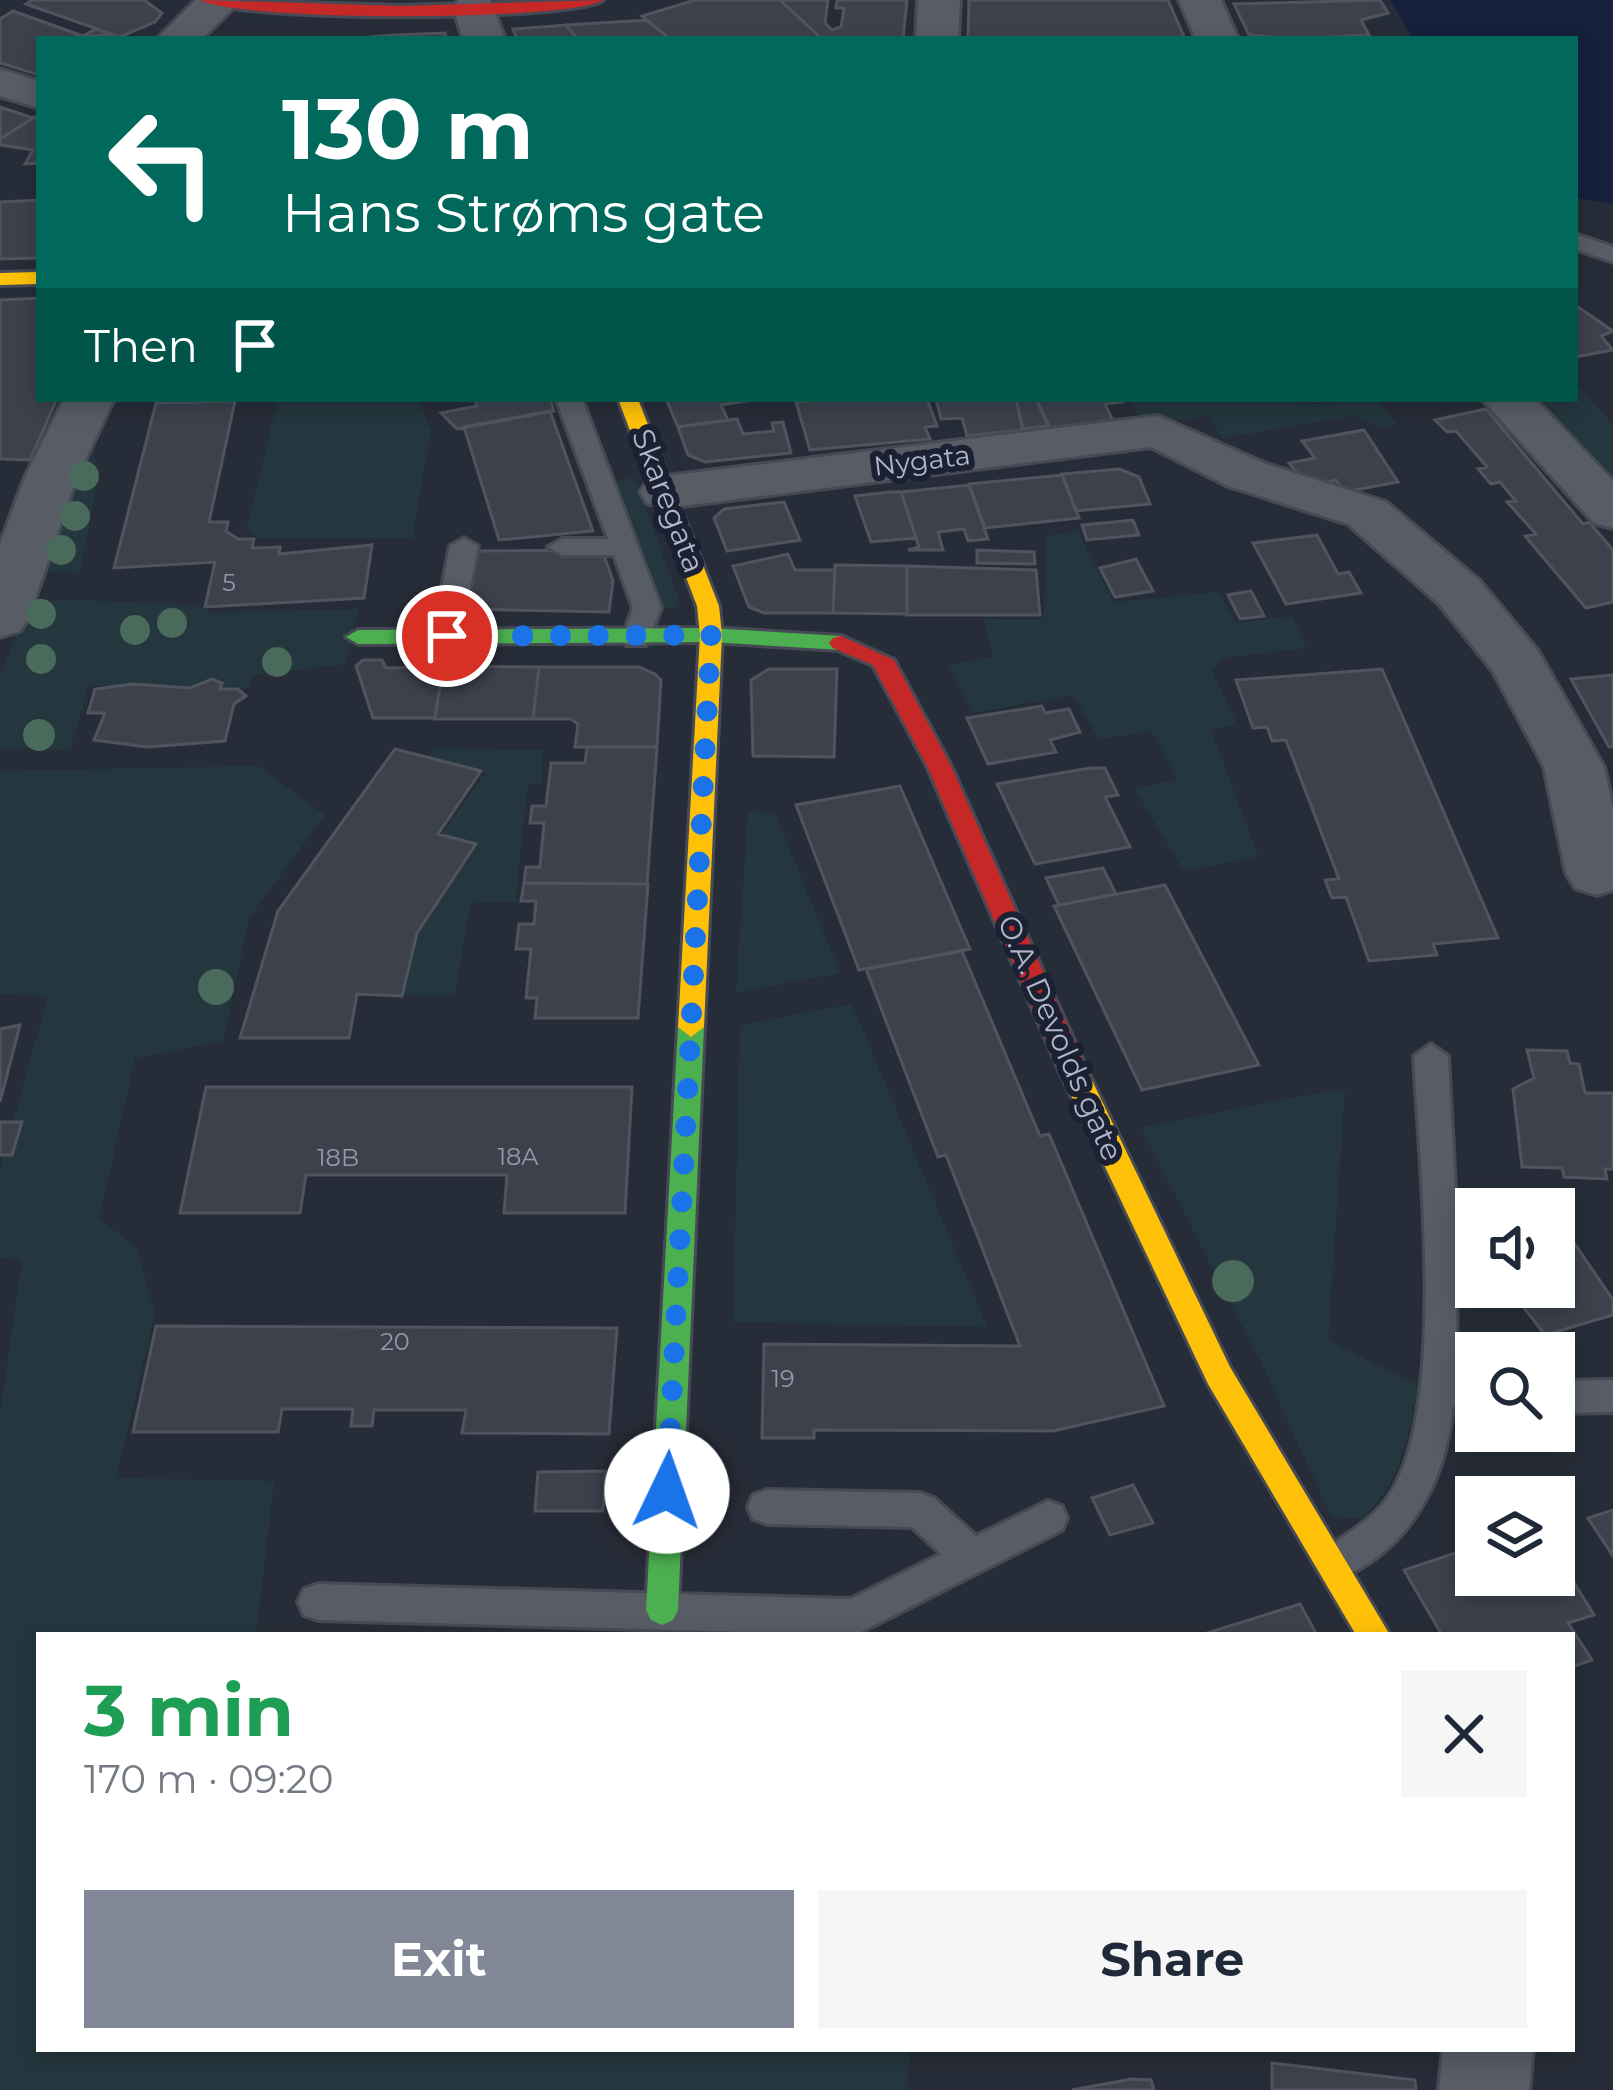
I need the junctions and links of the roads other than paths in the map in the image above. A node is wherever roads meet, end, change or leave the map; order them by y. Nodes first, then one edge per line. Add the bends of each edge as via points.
1 (209, 0) edge
2 (300, 0) edge
3 (595, 0) edge
4 (939, 0) edge
5 (1200, 0) edge
6 (219, 1) edge
7 (454, 12) edge
8 (181, 36) edge
9 (938, 36) edge
10 (1216, 36) edge
11 (0, 82) edge
12 (36, 94) edge
13 (1578, 242) edge
14 (1613, 255) edge
15 (36, 278) edge
16 (0, 279) edge
17 (87, 402) edge
18 (570, 402) edge
19 (629, 402) edge
20 (1510, 402) edge
21 (26, 476) edge
22 (665, 492) junction
23 (1613, 512) edge
24 (464, 546) dead end
25 (562, 547) dead end
26 (623, 548) junction
27 (0, 619) edge
28 (711, 635) junction
29 (447, 636) junction
30 (358, 637) dead end
31 (636, 639) junction
32 (1597, 873) dead end
33 (1431, 1055) dead end
34 (1436, 1388) junction
35 (1455, 1391) edge
36 (1613, 1396) edge
37 (1575, 1397) edge
38 (767, 1507) dead end
39 (1048, 1518) dead end
40 (972, 1557) junction
41 (1335, 1563) junction
42 (318, 1602) dead end
43 (662, 1610) junction
44 (859, 1626) edge
45 (1373, 1632) edge
46 (1488, 2052) edge
47 (1484, 2090) edge

1 - 6 street
2 - 7 street
3 - 7 street
4 - 9 street
5 - 10 street
6 - 7 street
6 - 8 street
11 - 12 street
13 - 14 lane
15 - 16 street
17 - 21 street
18 - 26 lane
19 - 22 street, Skaregata
20 - 23 street
21 - 27 street
22 - 28 street, Skaregata via 708,606
22 - 32 street, Nygata via 1158,431 1247,475 1367,514 1460,592 1518,664 1564,742
24 - 29 lane
25 - 26 lane
26 - 31 lane via 647,608
28 - 31 street, O.A. Devolds gate
28 - 41 street, O.A. Devolds gate via 842,643 882,660 939,766 1219,1375
28 - 43 street, Skaregata
29 - 30 street, O.A. Devolds gate
29 - 31 street, O.A. Devolds gate
33 - 34 lane
34 - 35 lane
34 - 41 lane via 1426,1450 1402,1508
36 - 37 lane
38 - 40 lane via 920,1510
39 - 40 lane
40 - 44 lane
41 - 45 street, O.A. Devolds gate
42 - 43 lane
43 - 44 lane
46 - 47 street

